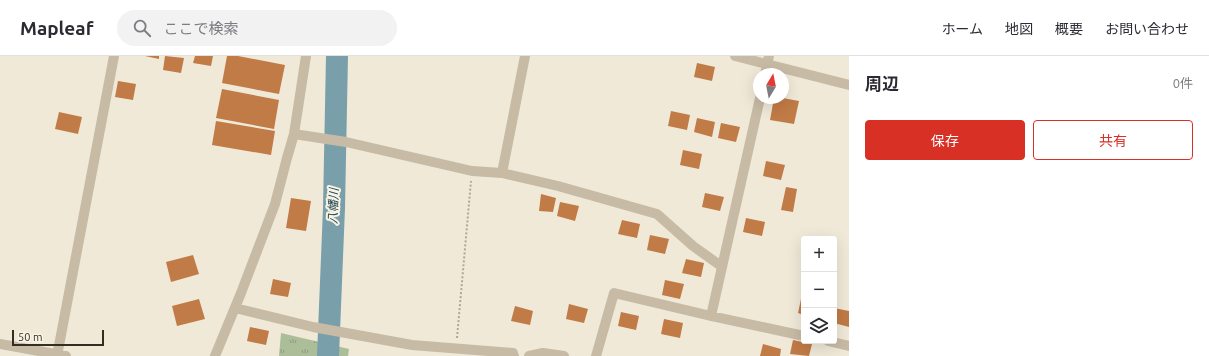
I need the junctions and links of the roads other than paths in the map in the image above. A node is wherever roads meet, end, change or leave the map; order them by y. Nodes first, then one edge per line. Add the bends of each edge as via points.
1 (114, 56) edge
2 (306, 56) edge
3 (525, 56) edge
4 (735, 56) edge
5 (767, 65) edge
6 (849, 85) edge
7 (759, 104) edge
8 (294, 134) junction
9 (502, 173) junction
10 (721, 266) junction
11 (235, 308) junction
12 (711, 316) junction
13 (801, 335) edge
14 (837, 343) edge
15 (0, 344) edge
16 (849, 346) edge
17 (60, 355) edge
18 (215, 356) edge
19 (514, 356) edge
20 (528, 356) edge
21 (564, 356) edge
22 (596, 356) edge

1 - 17 street
2 - 8 street
3 - 9 street
4 - 5 street
5 - 6 street
7 - 10 street
8 - 9 street via 346,142 472,171
8 - 11 street via 275,204
9 - 10 street via 657,214 693,246
10 - 12 street
11 - 18 street
11 - 19 street via 348,334 412,345 513,353
12 - 13 street
12 - 22 street via 614,293
14 - 16 street
15 - 17 street
20 - 21 street via 543,353

